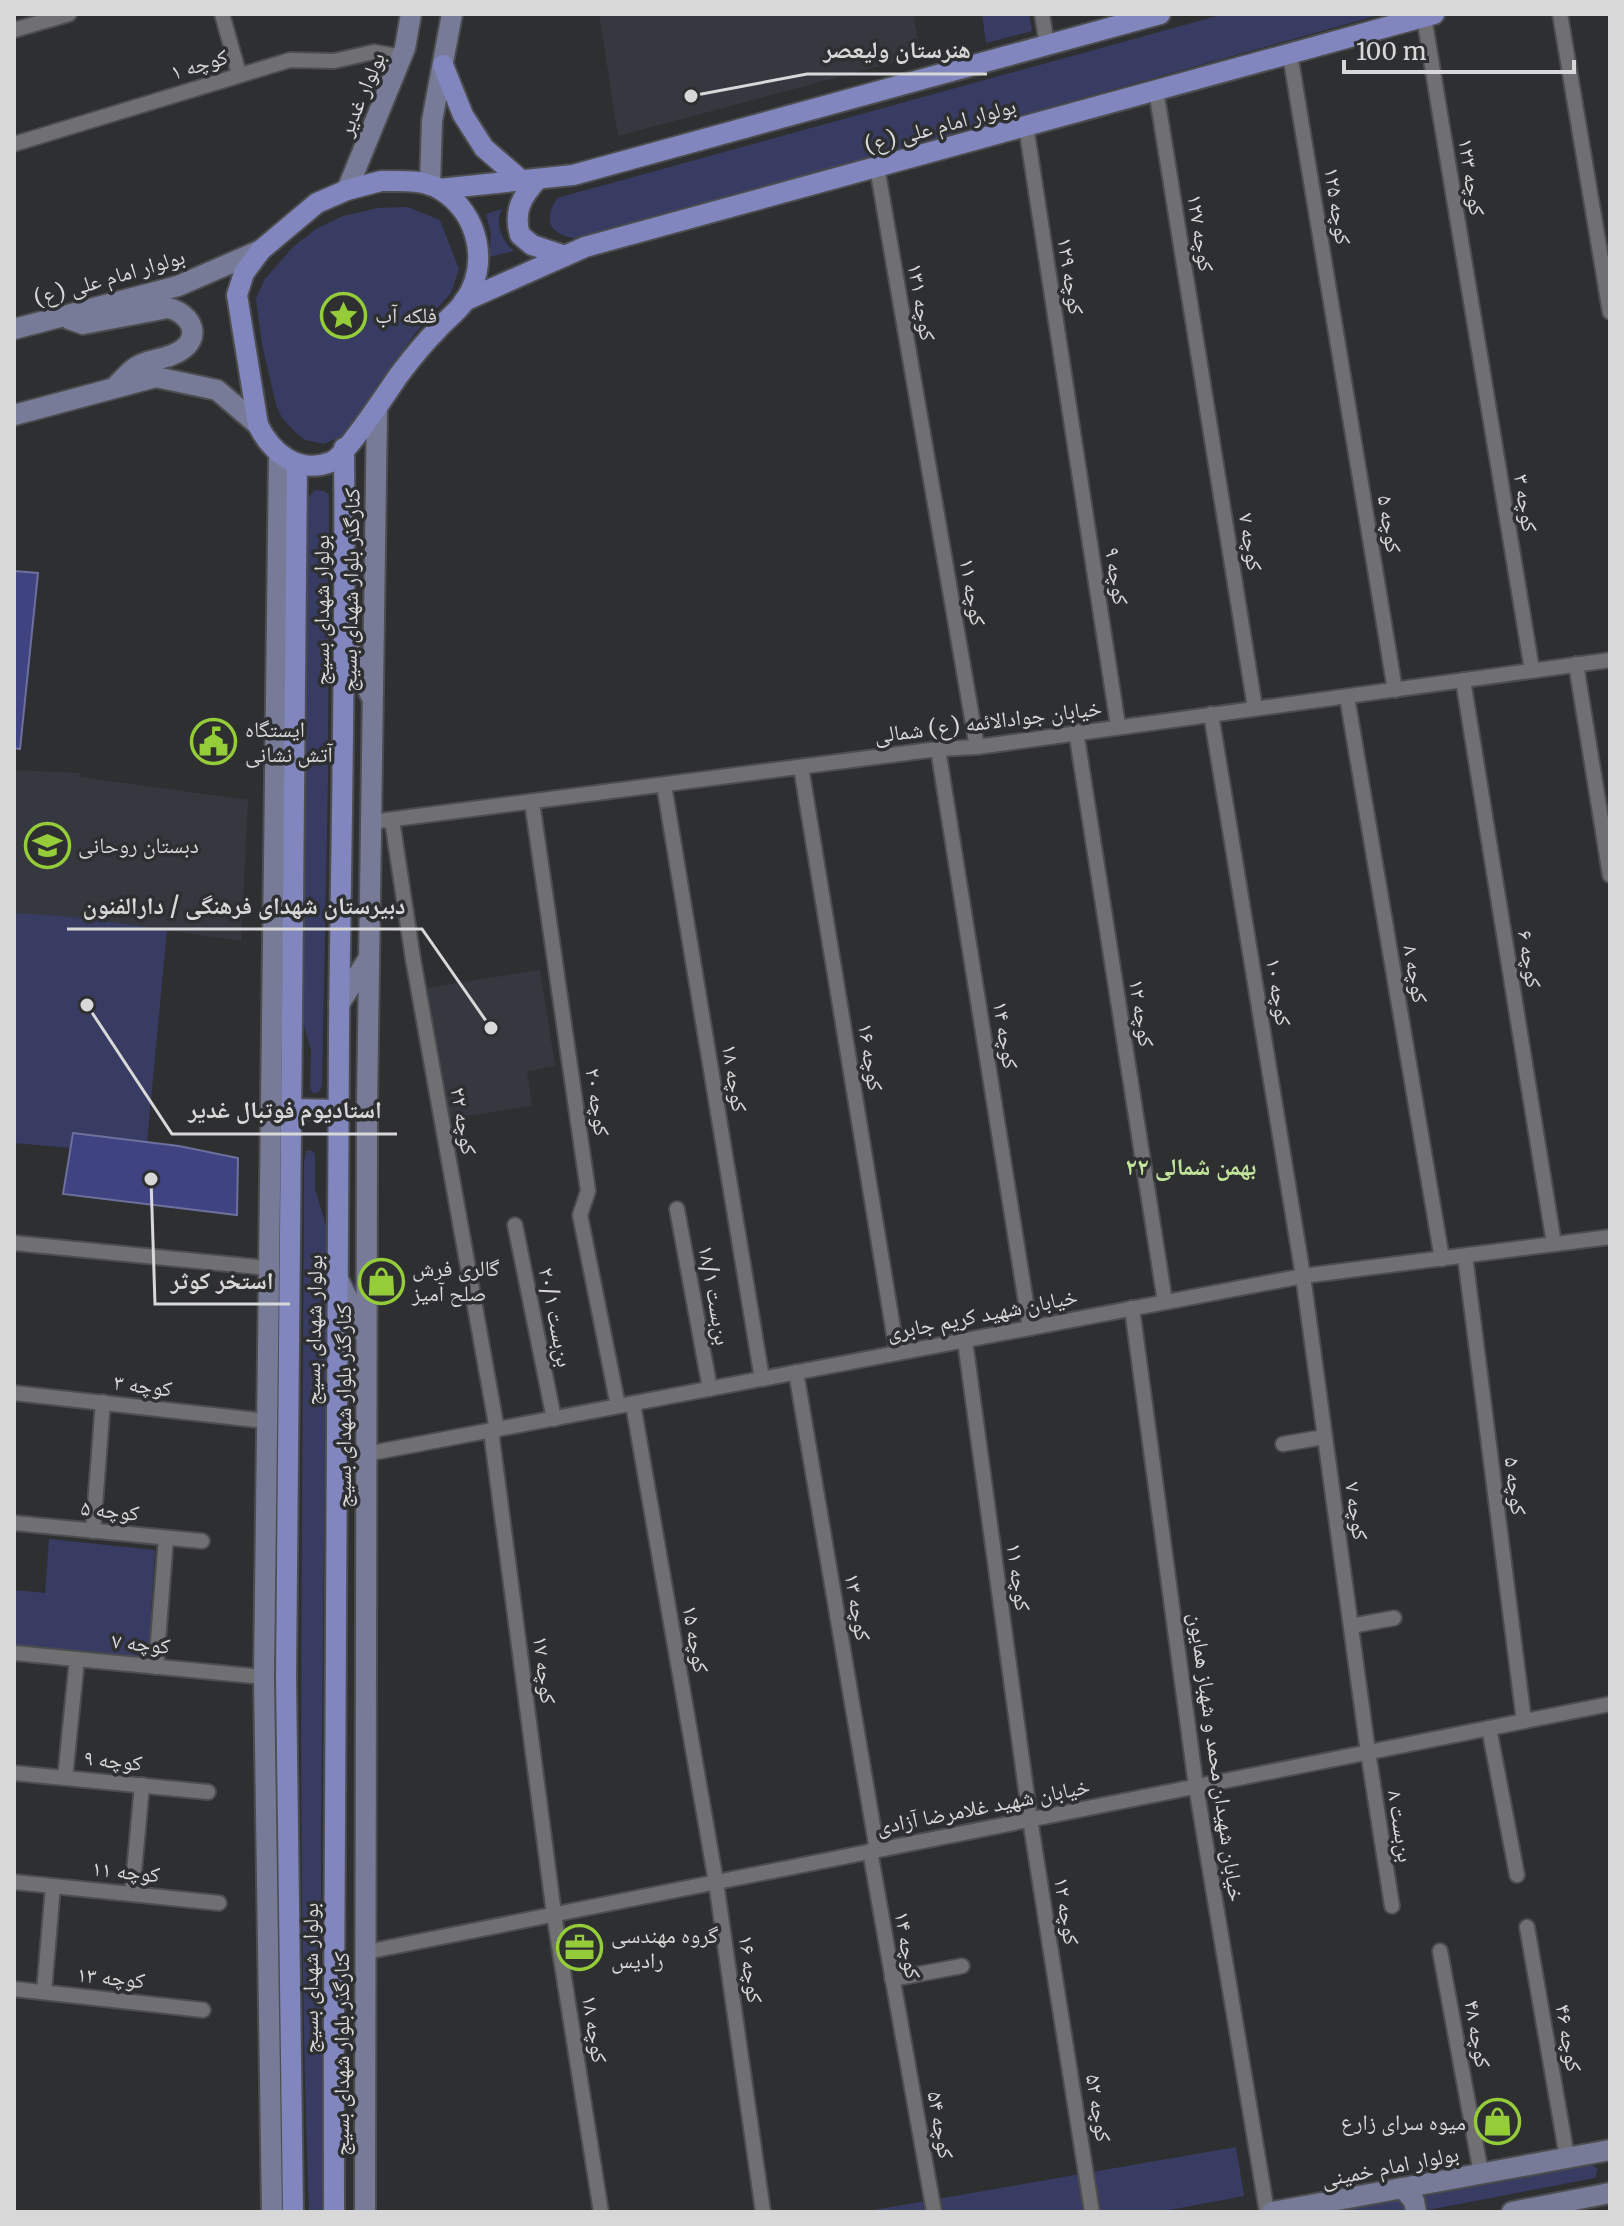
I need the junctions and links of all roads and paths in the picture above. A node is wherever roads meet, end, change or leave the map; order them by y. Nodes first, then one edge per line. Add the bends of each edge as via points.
1 (69, 14) edge
2 (222, 14) edge
3 (412, 14) edge
4 (1042, 14) edge
5 (1160, 14) edge
6 (1560, 14) edge
7 (1429, 16) edge
8 (447, 20) edge
9 (14, 30) edge
10 (1047, 45) junction
11 (1290, 54) junction
12 (402, 57) junction
13 (443, 65) junction
14 (239, 74) junction
15 (1156, 90) junction
16 (1026, 126) junction
17 (15, 141) edge
18 (877, 167) junction
19 (530, 180) junction
20 (435, 187) junction
21 (347, 190) junction
22 (261, 250) junction
23 (565, 256) junction
24 (464, 301) junction
25 (1610, 312) edge
26 (62, 316) junction
27 (14, 329) edge
28 (1478, 344) joint
29 (1342, 365) joint
30 (1203, 382) joint
31 (113, 388) junction
32 (377, 408) junction
33 (14, 415) edge
34 (258, 425) junction
35 (1073, 433) joint
36 (925, 444) joint
37 (344, 448) junction
38 (288, 459) junction
39 (346, 640) junction
40 (295, 648) junction
41 (1610, 660) edge
42 (1576, 664) junction
43 (1532, 670) junction
44 (1463, 680) junction
45 (1395, 690) junction
46 (275, 692) junction
47 (1347, 697) junction
48 (373, 700) junction
49 (1255, 708) junction
50 (1211, 714) junction
51 (1118, 726) junction
52 (1076, 731) junction
53 (977, 747) junction
54 (938, 749) junction
55 (801, 767) junction
56 (664, 785) junction
57 (532, 802) junction
58 (381, 821) junction
59 (1610, 875) edge
60 (369, 958) junction
61 (339, 1004) junction
62 (291, 1109) junction
63 (338, 1110) junction
64 (677, 1209) dead end
65 (515, 1225) dead end
66 (1610, 1237) edge
67 (14, 1243) edge
68 (1554, 1244) junction
69 (1465, 1256) junction
70 (1442, 1259) junction
71 (268, 1268) junction
72 (1303, 1276) junction
73 (337, 1277) junction
74 (1165, 1302) junction
75 (1132, 1308) junction
76 (1030, 1328) junction
77 (367, 1337) junction
78 (965, 1341) junction
79 (897, 1353) junction
80 (796, 1372) junction
81 (762, 1379) junction
82 (710, 1389) junction
83 (14, 1393) edge
84 (103, 1402) junction
85 (625, 1405) junction
86 (554, 1419) junction
87 (266, 1421) junction
88 (494, 1430) junction
89 (1324, 1437) junction
90 (1283, 1444) dead end
91 (366, 1454) junction
92 (14, 1523) edge
93 (93, 1531) junction
94 (166, 1538) junction
95 (202, 1541) dead end
96 (265, 1549) junction
97 (366, 1555) junction
98 (334, 1591) junction
99 (286, 1613) junction
100 (1394, 1618) dead end
101 (1351, 1626) junction
102 (14, 1653) edge
103 (77, 1659) junction
104 (156, 1667) junction
105 (264, 1677) junction
106 (1610, 1704) edge
107 (1524, 1721) junction
108 (1489, 1728) junction
109 (1368, 1752) junction
110 (14, 1773) edge
111 (65, 1778) junction
112 (142, 1785) junction
113 (1196, 1786) junction
114 (208, 1792) dead end
115 (1030, 1819) junction
116 (873, 1851) junction
117 (1517, 1875) dead end
118 (716, 1882) junction
119 (21, 1883) edge
120 (53, 1886) junction
121 (132, 1894) junction
122 (219, 1903) dead end
123 (1392, 1906) dead end
124 (554, 1914) junction
125 (1527, 1927) dead end
126 (1440, 1951) dead end
127 (366, 1952) junction
128 (962, 1966) dead end
129 (892, 1979) junction
130 (14, 1989) edge
131 (44, 1992) junction
132 (203, 2010) dead end
133 (1061, 2010) joint
134 (291, 2039) junction
135 (904, 2046) joint
136 (270, 2079) junction
137 (1610, 2150) edge
138 (1567, 2157) junction
139 (1481, 2173) junction
140 (1403, 2188) junction
141 (1610, 2193) edge
142 (1573, 2206) edge
143 (272, 2212) edge
144 (293, 2212) edge
145 (334, 2212) edge
146 (365, 2212) edge
147 (601, 2212) edge
148 (763, 2212) edge
149 (934, 2212) edge
150 (1092, 2212) edge
151 (1269, 2212) edge
152 (1416, 2212) edge
153 (1512, 2212) edge

1 - 9 street
2 - 14 street
3 - 12 street, بولوار غدیر
4 - 10 street
5 - 10 main road
6 - 25 street
7 - 11 main road, بولوار امام علی (ع)
7 - 28 street, کوچه ۱۲۳
8 - 13 street
10 - 19 main road via 573,175
11 - 15 main road, بولوار امام علی (ع)
11 - 29 street, کوچه ۱۲۵
12 - 14 street, کوچه ۱ via 374,52 334,61 290,60
12 - 21 street, بولوار غدیر
13 - 19 main road via 463,115 484,148
13 - 20 street via 432,121
14 - 17 street, کوچه ۱
15 - 16 main road, بولوار امام علی (ع)
15 - 30 street, کوچه ۱۲۷
16 - 18 main road, بولوار امام علی (ع)
16 - 35 street, کوچه ۱۲۹
18 - 23 main road, بولوار امام علی (ع)
18 - 36 street, کوچه ۱۳۱
19 - 20 main road
19 - 23 main road via 517,209 520,235
20 - 21 main road via 381,181
20 - 24 main road via 462,208 475,233 480,264
21 - 22 main road via 317,203
22 - 26 street, بولوار امام علی (ع) via 178,286
22 - 34 main road via 244,273 237,295
23 - 24 main road, بولوار امام علی (ع)
24 - 32 main road via 421,346
26 - 27 street, بولوار امام علی (ع)
26 - 31 street via 83,324 168,308 190,320 193,331 183,349 138,365
28 - 43 street, کوچه ۳
29 - 45 street, کوچه ۵
30 - 49 street, کوچه ۷
31 - 33 street
31 - 34 street via 156,377 217,390
32 - 37 main road
32 - 48 street, کنارگذر بلوار شهدای بسیج
34 - 38 main road via 267,443
35 - 51 street, کوچه ۹
36 - 53 street, کوچه ۱۱
37 - 38 main road via 334,461 316,465
37 - 39 main road, بولوار شهدای بسیج
38 - 40 main road, بولوار شهدای بسیج
38 - 46 street
39 - 48 street
39 - 61 main road, بولوار شهدای بسیج
40 - 46 street
40 - 62 main road, بولوار شهدای بسیج
41 - 42 street, خیابان جوادالائمه (ع) شمالی
42 - 43 street, خیابان جوادالائمه (ع) شمالی
42 - 59 street
43 - 44 street, خیابان جوادالائمه (ع) شمالی
44 - 45 street, خیابان جوادالائمه (ع) شمالی
44 - 68 street, کوچه ۶
45 - 47 street, خیابان جوادالائمه (ع) شمالی
46 - 71 street
47 - 49 street, خیابان جوادالائمه (ع) شمالی
47 - 70 street, کوچه ۸
48 - 58 street, کنارگذر بلوار شهدای بسیج
49 - 50 street, خیابان جوادالائمه (ع) شمالی
50 - 51 street, خیابان جوادالائمه (ع) شمالی
50 - 72 street, کوچه ۱۰
51 - 52 street, خیابان جوادالائمه (ع) شمالی
52 - 53 street, خیابان جوادالائمه (ع) شمالی
52 - 74 street, کوچه ۱۲
53 - 54 street, خیابان جوادالائمه (ع) شمالی
54 - 55 street, خیابان جوادالائمه (ع) شمالی
54 - 76 street, کوچه ۱۴
55 - 56 street, خیابان جوادالائمه (ع) شمالی
55 - 79 street, کوچه ۱۶
56 - 57 street, خیابان جوادالائمه (ع) شمالی
56 - 81 street, کوچه ۱۸
57 - 58 street, خیابان جوادالائمه (ع) شمالی
57 - 85 street, کوچه ۲۰ via 588,1191 580,1215
58 - 60 street, کنارگذر بلوار شهدای بسیج
58 - 88 street, کوچه ۲۲ via 413,959
60 - 61 street
60 - 77 street, کنارگذر بلوار شهدای بسیج
61 - 63 main road, بولوار شهدای بسیج
62 - 63 main road
62 - 99 main road, بولوار شهدای بسیج
63 - 73 main road, بولوار شهدای بسیج
64 - 82 street, بن‌بست ۱۸/۱
65 - 86 street, بن‌بست ۲۰/۱
66 - 68 street, خیابان شهید کریم جابری
67 - 71 street
68 - 69 street, خیابان شهید کریم جابری
69 - 70 street, خیابان شهید کریم جابری
69 - 107 street, کوچه ۵
70 - 72 street, خیابان شهید کریم جابری
71 - 87 street
72 - 74 street, خیابان شهید کریم جابری
72 - 89 street, کوچه ۷
73 - 77 street
73 - 98 main road, بولوار شهدای بسیج
74 - 75 street, خیابان شهید کریم جابری
75 - 76 street, خیابان شهید کریم جابری
75 - 113 street, خیابان شهیدان محمد و شهباز همایون
76 - 78 street, خیابان شهید کریم جابری
77 - 91 street, کنارگذر بلوار شهدای بسیج
78 - 79 street, خیابان شهید کریم جابری
78 - 115 street, کوچه ۱۱
79 - 80 street, خیابان شهید کریم جابری
80 - 81 street, خیابان شهید کریم جابری
80 - 116 street, کوچه ۱۳
81 - 82 street, خیابان شهید کریم جابری
82 - 85 street, خیابان شهید کریم جابری
83 - 84 street, کوچه ۳
84 - 87 street, کوچه ۳
84 - 93 street
85 - 86 street, خیابان شهید کریم جابری
85 - 118 street, کوچه ۱۵
86 - 88 street, خیابان شهید کریم جابری
87 - 96 street
88 - 91 street, خیابان شهید کریم جابری
88 - 124 street, کوچه ۱۷
89 - 90 street
89 - 101 street, کوچه ۷
91 - 97 street, کنارگذر بلوار شهدای بسیج
92 - 93 street, کوچه ۵
93 - 94 street, کوچه ۵
94 - 95 street, کوچه ۵
94 - 104 street
96 - 99 street
96 - 105 street
97 - 98 street
97 - 127 street, کنارگذر بلوار شهدای بسیج
98 - 145 main road, بولوار شهدای بسیج
99 - 134 main road, بولوار شهدای بسیج
100 - 101 street
101 - 109 street, کوچه ۷
102 - 103 street, کوچه ۷
103 - 104 street, کوچه ۷
103 - 111 street
104 - 105 street, کوچه ۷
105 - 136 street
106 - 107 street, خیابان شهید غلامرضا آزادی
107 - 108 street, خیابان شهید غلامرضا آزادی
108 - 109 street, خیابان شهید غلامرضا آزادی
108 - 117 street
109 - 113 street, خیابان شهید غلامرضا آزادی
109 - 123 street, بن‌بست ۸
110 - 111 street, کوچه ۹
111 - 112 street, کوچه ۹
112 - 114 street, کوچه ۹
112 - 121 street
113 - 115 street, خیابان شهید غلامرضا آزادی
113 - 151 street, خیابان شهیدان محمد و شهباز همایون
115 - 116 street, خیابان شهید غلامرضا آزادی
115 - 133 street, کوچه ۱۲
116 - 118 street, خیابان شهید غلامرضا آزادی
116 - 129 street, کوچه ۱۴
118 - 124 street, خیابان شهید غلامرضا آزادی
118 - 148 street, کوچه ۱۶
119 - 120 street, کوچه ۱۱
120 - 121 street, کوچه ۱۱
120 - 131 street
121 - 122 street, کوچه ۱۱
124 - 127 street, خیابان شهید غلامرضا آزادی
124 - 147 street, کوچه ۱۸
125 - 138 street, کوچه ۴۶
126 - 139 street, کوچه ۴۸
127 - 146 street, کنارگذر بلوار شهدای بسیج
128 - 129 street
129 - 135 street, کوچه ۱۴
130 - 131 street, کوچه ۱۳
131 - 132 street, کوچه ۱۳
133 - 150 street, کوچه ۵۲
134 - 136 street
134 - 144 main road, بولوار شهدای بسیج
135 - 149 street, کوچه ۵۴
136 - 143 street
137 - 138 street, بولوار امام خمینی
138 - 139 street, بولوار امام خمینی
139 - 140 street, بولوار امام خمینی
140 - 151 street, بولوار امام خمینی
140 - 152 street
141 - 142 street
142 - 153 street

